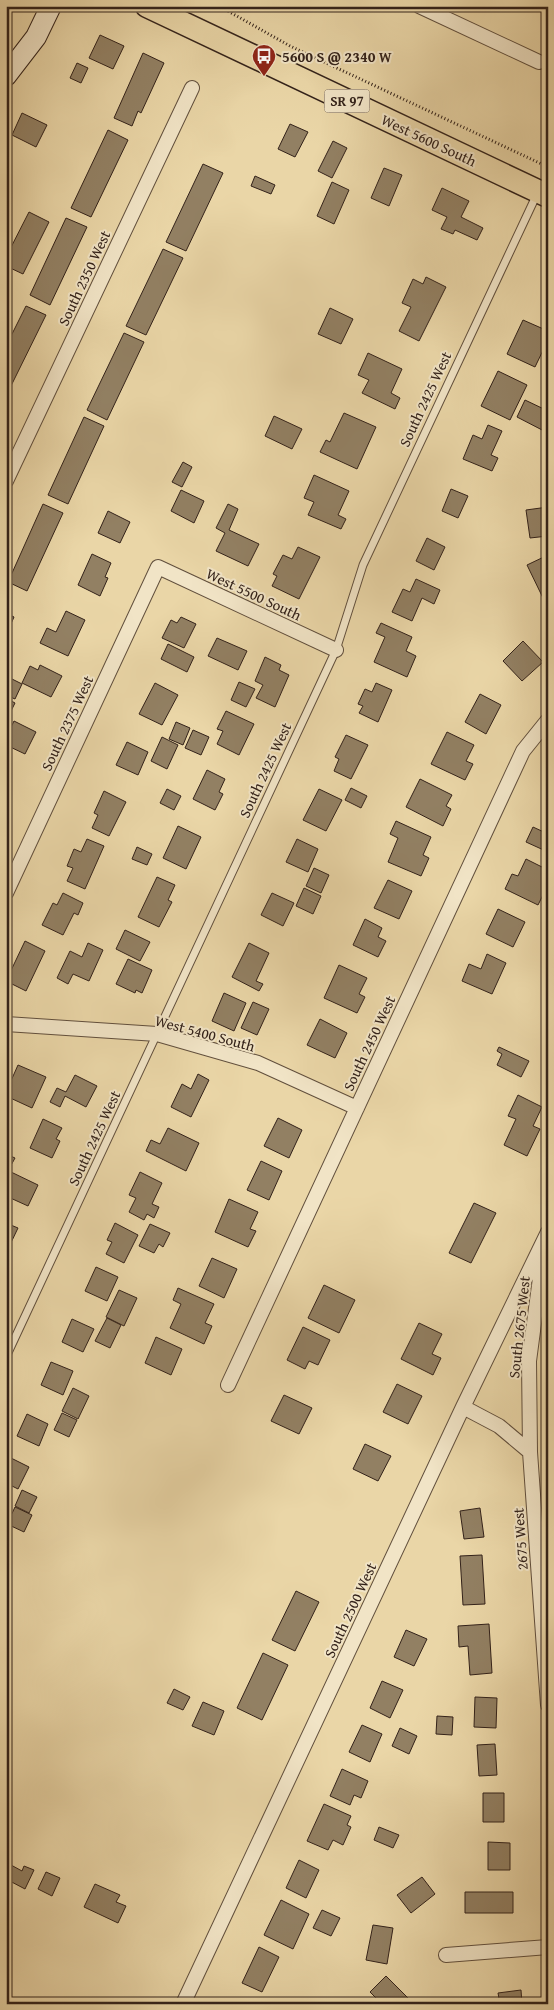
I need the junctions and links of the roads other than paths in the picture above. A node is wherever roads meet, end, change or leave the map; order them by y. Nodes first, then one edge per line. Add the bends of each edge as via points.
1 (51, 6) edge
2 (146, 6) edge
3 (419, 6) edge
4 (539, 62) dead end
5 (6, 76) edge
6 (192, 88) dead end
7 (543, 194) edge
8 (6, 481) edge
9 (158, 567) joint
10 (336, 650) junction
11 (548, 720) edge
12 (6, 893) edge
13 (6, 1024) edge
14 (157, 1034) junction
15 (357, 1108) junction
16 (547, 1233) edge
17 (6, 1357) edge
18 (228, 1385) dead end
19 (463, 1407) junction
20 (530, 1452) junction
21 (548, 1705) edge
22 (548, 1947) edge
23 (446, 1955) dead end
24 (183, 2004) edge

1 - 5 street via 36,37
2 - 7 main road, West 5600 South / SR 97
3 - 4 street
6 - 8 street, South 2350 West
7 - 10 lane, South 2425 West via 363,565
9 - 10 street, West 5500 South
9 - 12 street, South 2375 West
10 - 14 lane, South 2425 West
11 - 15 street, South 2450 West via 523,750
13 - 14 street, West 5400 South
14 - 15 street, West 5400 South via 258,1063
14 - 17 lane, South 2425 West
15 - 18 street, South 2450 West
16 - 19 street, South 2500 West
16 - 20 street, South 2675 West via 529,1361
19 - 20 street via 499,1426
19 - 24 street, South 2500 West
20 - 21 street, 2675 West
22 - 23 street

